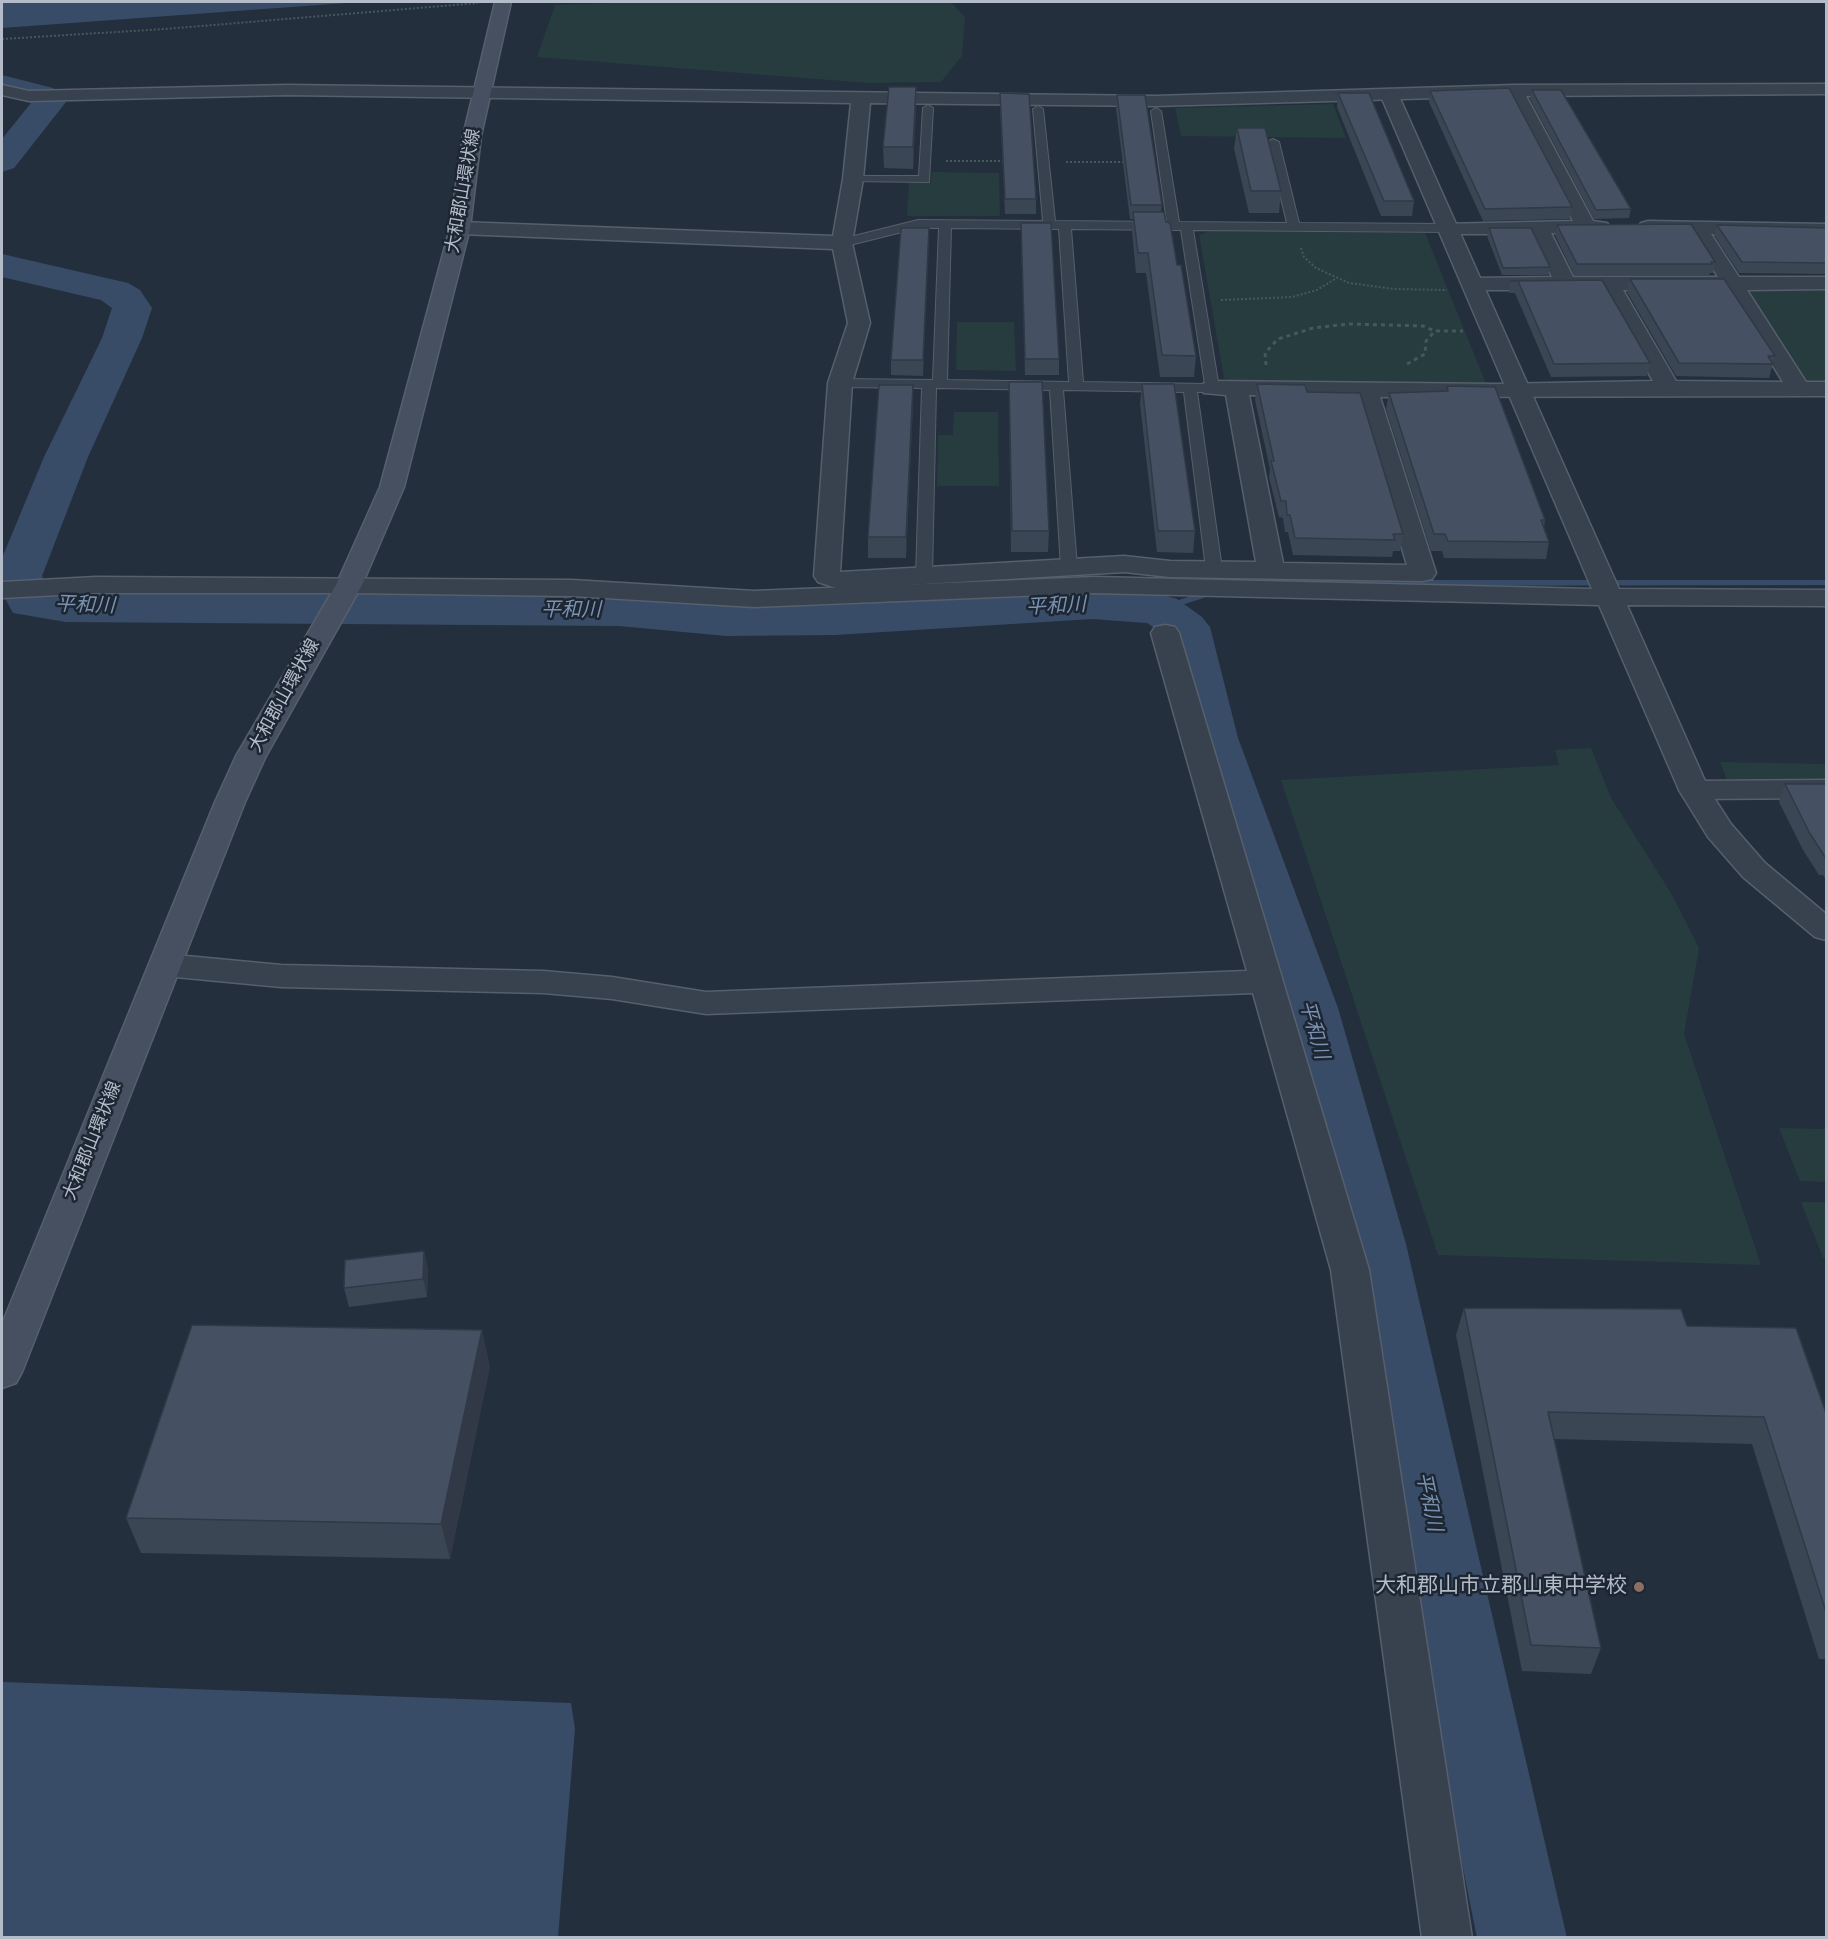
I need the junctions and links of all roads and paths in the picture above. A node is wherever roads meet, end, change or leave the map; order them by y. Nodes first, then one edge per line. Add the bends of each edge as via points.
1 (483, 2) edge
2 (503, 2) edge
3 (1172, 2) edge
4 (1236, 2) edge
5 (2, 39) edge
6 (1827, 88) edge
7 (2, 90) edge
8 (1514, 90) junction
9 (483, 91) junction
10 (1389, 94) junction
11 (861, 98) junction
12 (928, 108) dead end
13 (1038, 109) dead end
14 (1156, 111) dead end
15 (1274, 142) dead end
16 (853, 179) junction
17 (945, 225) junction
18 (1049, 225) junction
19 (1065, 225) junction
20 (1180, 226) junction
21 (1696, 226) junction
22 (1294, 227) junction
23 (1586, 227) junction
24 (460, 228) junction
25 (1449, 228) junction
26 (1539, 229) junction
27 (1827, 230) edge
28 (842, 243) junction
29 (1299, 244) dead end
30 (1336, 278) junction
31 (1731, 282) junction
32 (1565, 283) junction
33 (1608, 283) junction
34 (1827, 283) edge
35 (1465, 287) junction
36 (1228, 300) dead end
37 (1435, 331) junction
38 (1473, 331) dead end
39 (1400, 365) dead end
40 (840, 383) junction
41 (934, 384) junction
42 (1056, 385) junction
43 (1076, 386) junction
44 (1201, 388) junction
45 (1668, 388) junction
46 (1236, 389) junction
47 (1827, 389) edge
48 (1273, 390) junction
49 (1366, 390) junction
50 (1800, 390) junction
51 (1520, 392) junction
52 (1069, 567) junction
53 (924, 576) junction
54 (1207, 578) junction
55 (1263, 580) junction
56 (2, 590) edge
57 (1608, 595) junction
58 (1827, 598) edge
59 (338, 603) junction
60 (1165, 633) dead end
61 (1827, 789) edge
62 (1694, 790) junction
63 (1825, 928) edge
64 (165, 965) junction
65 (1268, 981) junction
66 (2, 1372) edge
67 (1447, 1938) edge

1 - 5 path
2 - 9 main road, 大和郡山環状線
3 - 4 path
6 - 8 street
7 - 9 street via 28,96 287,90
8 - 10 street
8 - 23 street
9 - 11 street
9 - 24 main road, 大和郡山環状線 via 472,136
10 - 11 street via 1155,101
10 - 25 street
11 - 16 street
12 - 16 lane via 925,180
13 - 18 lane
14 - 20 lane
15 - 22 lane
16 - 28 street
17 - 18 lane
17 - 28 lane via 918,224
17 - 41 lane
18 - 19 lane
19 - 20 lane
19 - 43 lane
20 - 22 lane
20 - 44 lane
21 - 23 street
21 - 27 street
21 - 31 street
22 - 25 lane
23 - 26 street
24 - 28 street
24 - 59 main road, 大和郡山環状線 via 393,487
25 - 26 street
25 - 35 street
26 - 32 street
28 - 40 street via 859,323
29 - 30 path via 1309,263
30 - 35 path via 1378,288
30 - 36 path via 1317,290 1292,297
31 - 33 street
31 - 34 street
31 - 50 street
32 - 33 street
32 - 35 street
33 - 45 street
35 - 51 street
37 - 38 path
37 - 39 path via 1426,341 1425,354
37 - 48 path via 1423,326 1350,324 1285,335 1265,353
40 - 41 lane
40 - 53 street via 827,576 839,581
41 - 42 lane
41 - 53 lane
42 - 43 lane
42 - 52 lane
43 - 44 lane
44 - 46 street
44 - 54 lane
45 - 50 street
45 - 51 street
46 - 48 street
46 - 55 street
47 - 50 street
48 - 49 street
49 - 51 street
49 - 55 street via 1423,573
51 - 57 street
52 - 53 street
52 - 54 street via 1124,564
54 - 55 street
54 - 59 street via 836,597 754,599 572,588
55 - 57 street
56 - 59 street via 96,585
57 - 58 street
57 - 62 street
59 - 64 main road, 大和郡山環状線 via 247,765
60 - 65 street
61 - 62 street
62 - 63 street via 1719,830 1754,870
64 - 65 street via 281,976 543,982 706,1003
64 - 66 main road, 大和郡山環状線
65 - 67 street via 1350,1270

